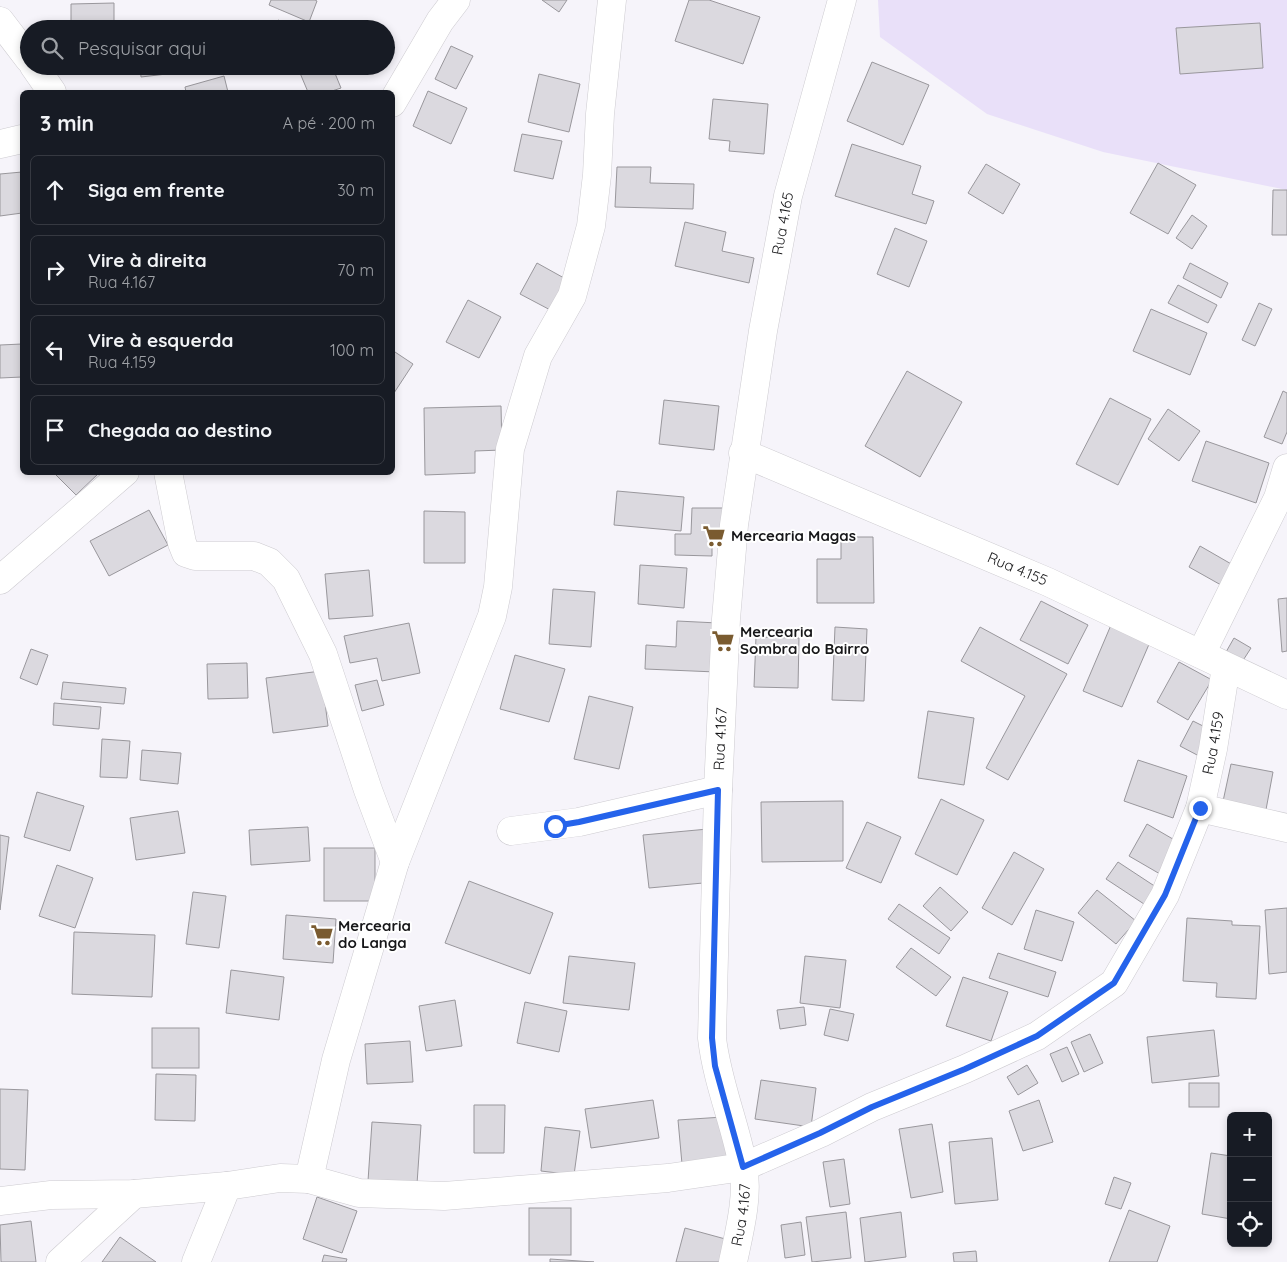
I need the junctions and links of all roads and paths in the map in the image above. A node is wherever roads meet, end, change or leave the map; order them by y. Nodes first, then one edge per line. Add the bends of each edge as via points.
1 (456, 0) edge
2 (612, 0) edge
3 (842, 0) edge
4 (0, 21) edge
5 (20, 47) edge
6 (40, 75) edge
7 (51, 90) edge
8 (395, 98) edge
9 (20, 139) edge
10 (0, 144) edge
11 (743, 453) junction
12 (1287, 468) edge
13 (122, 475) edge
14 (169, 475) edge
15 (0, 580) edge
16 (1201, 654) junction
17 (1226, 667) junction
18 (1287, 695) edge
19 (718, 790) junction
20 (1200, 808) junction
21 (1287, 828) edge
22 (511, 831) dead end
23 (395, 862) junction
24 (743, 1167) junction
25 (308, 1179) junction
26 (227, 1186) junction
27 (134, 1194) junction
28 (0, 1201) edge
29 (60, 1262) edge
30 (196, 1262) edge
31 (733, 1262) edge

1 - 8 street
2 - 23 street via 591,226 572,296 538,356 510,449 498,587 492,616
3 - 11 street, Rua 4.165 via 788,196
4 - 5 street
6 - 7 street
9 - 10 street
11 - 16 street, Rua 4.155 via 1048,582
11 - 19 street, Rua 4.167 via 726,619
12 - 16 street via 1278,498
13 - 15 street
14 - 23 street via 186,553 195,556 254,556 269,562 286,579 323,654
16 - 17 street, Rua 4.155
17 - 18 street, Rua 4.155
17 - 20 street, Rua 4.159
19 - 22 street via 579,822
19 - 24 street, Rua 4.167 via 712,1038 715,1066
20 - 21 street
20 - 24 street, Rua 4.159 via 1165,895 1114,983 1037,1036
23 - 25 street via 336,1060
24 - 25 street, Rua 4.159 via 668,1178 444,1196 359,1193
24 - 31 street, Rua 4.167 via 744,1188
25 - 26 street, Rua 4.159 via 280,1178
26 - 27 street, Rua 4.159
26 - 30 street
27 - 28 street, Rua 4.159 via 51,1195
27 - 29 street

